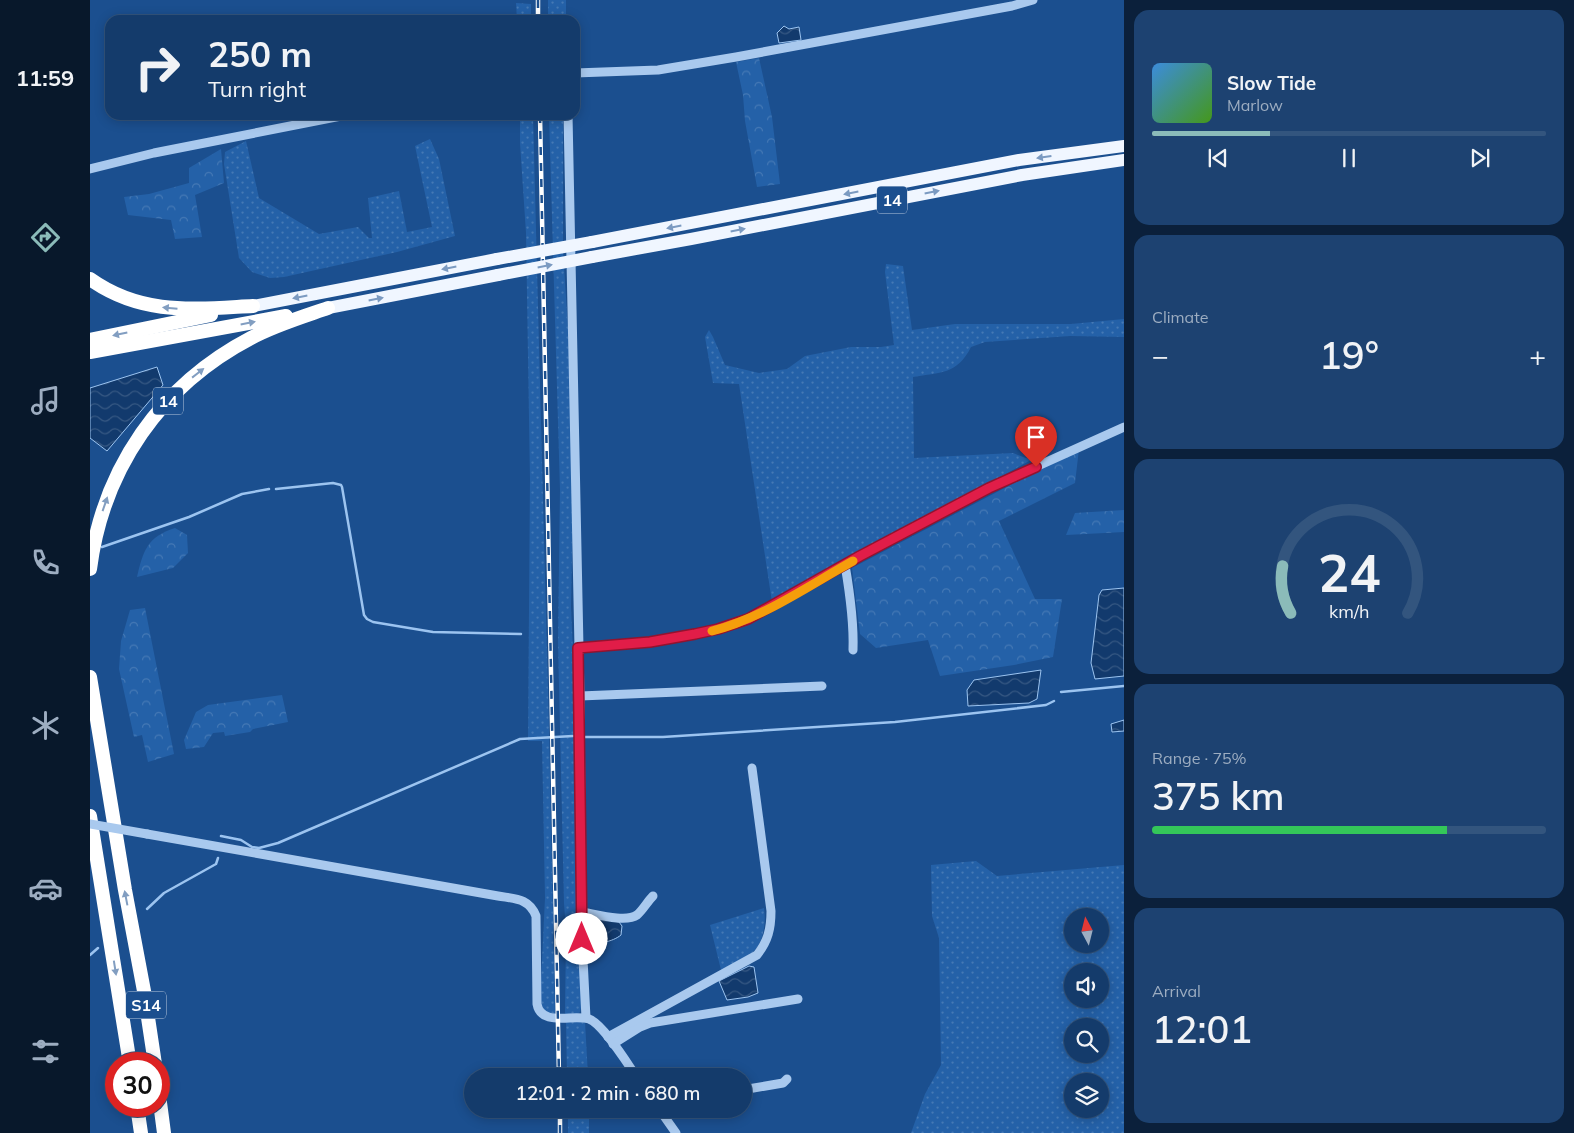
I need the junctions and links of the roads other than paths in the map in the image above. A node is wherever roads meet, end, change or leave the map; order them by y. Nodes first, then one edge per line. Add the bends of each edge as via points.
1 (1033, 0) edge
2 (580, 74) edge
3 (320, 120) edge
4 (568, 120) edge
5 (1124, 146) edge
6 (1124, 160) edge
7 (90, 169) edge
8 (90, 279) edge
9 (253, 306) junction
10 (328, 308) junction
11 (90, 340) edge
12 (90, 352) edge
13 (1124, 427) edge
14 (845, 565) junction
15 (90, 568) edge
16 (578, 648) junction
17 (853, 650) dead end
18 (90, 676) edge
19 (822, 686) dead end
20 (580, 696) junction
21 (752, 768) dead end
22 (90, 816) edge
23 (90, 824) edge
24 (653, 896) dead end
25 (582, 912) junction
26 (798, 999) dead end
27 (586, 1018) junction
28 (611, 1040) junction
29 (128, 1052) edge
30 (152, 1052) edge
31 (630, 1068) edge
32 (787, 1079) dead end
33 (752, 1088) edge
34 (139, 1117) edge
35 (162, 1117) edge
36 (665, 1118) edge
37 (141, 1133) edge
38 (164, 1133) edge
39 (676, 1133) edge

1 - 2 street via 658,70
3 - 7 street
4 - 16 street
5 -> 9 main road, 14, bridge via 1019,160
10 -> 6 main road, 14, bridge via 1004,178
9 -> 8 highway via 164,308 127,298
9 -> 11 highway, 14
12 -> 10 highway
15 -> 10 highway, 14 via 101,514 114,480 129,451 166,403 191,378 223,354 278,325
13 - 14 street via 989,488
14 - 16 street via 766,611 718,629 650,642
14 - 17 street via 852,600
16 - 20 street
30 -> 18 highway, S14
19 - 20 street
20 - 25 street
21 - 28 street via 771,911 766,944 757,955
22 -> 29 highway, S14
23 - 27 street, bridge via 520,900 533,908 536,916 539,1012 554,1018
24 - 25 street via 640,912 630,918
25 - 27 street
26 - 28 street via 647,1024
27 - 28 street
28 - 31 street
32 - 33 street via 783,1083
34 - 37 highway
35 - 38 highway
36 - 39 street

